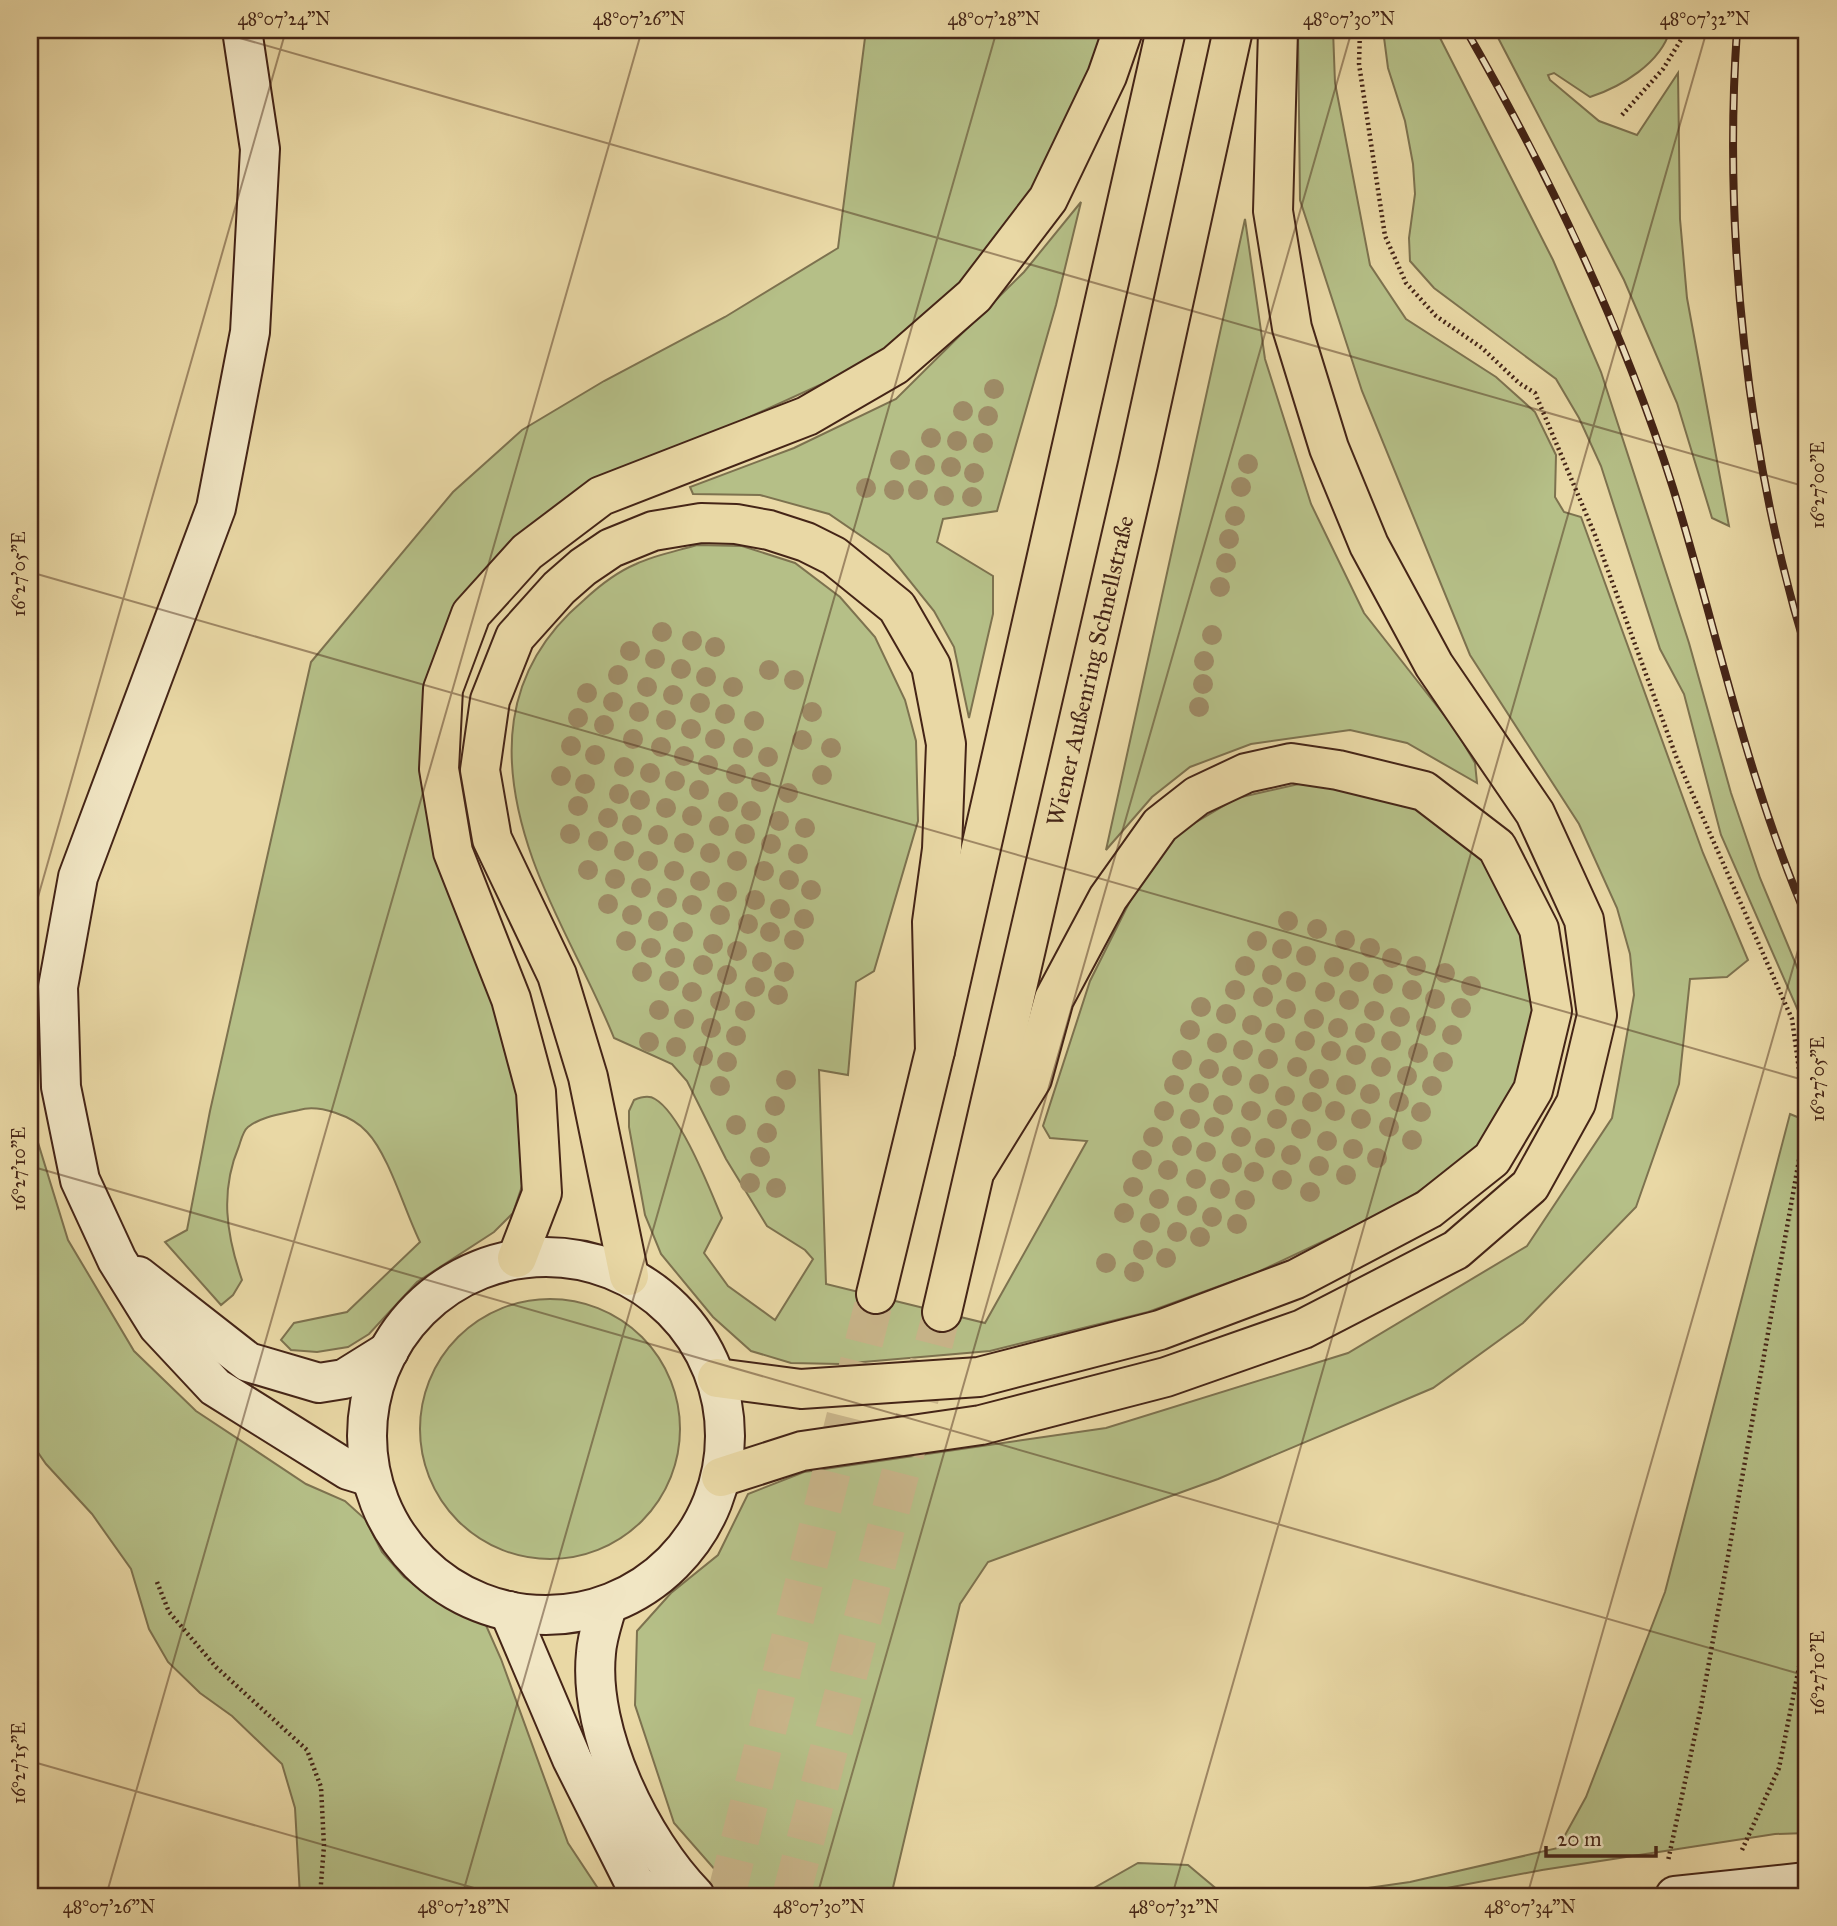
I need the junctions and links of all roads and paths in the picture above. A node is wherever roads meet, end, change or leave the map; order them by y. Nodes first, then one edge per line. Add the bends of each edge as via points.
1 (242, 30) edge
2 (1123, 30) edge
3 (1166, 30) edge
4 (1233, 30) edge
5 (1278, 30) edge
6 (1360, 30) edge
7 (1687, 30) edge
8 (1622, 115) dead end
9 (935, 1051) junction
10 (1801, 1149) junction
11 (1807, 1152) edge
12 (977, 1168) junction
13 (517, 1258) junction
14 (117, 1260) junction
15 (629, 1276) junction
16 (876, 1294) tunnel mouth
17 (942, 1312) tunnel mouth
18 (389, 1351) junction
19 (717, 1378) junction
20 (371, 1477) junction
21 (721, 1477) junction
22 (1807, 1529) edge
23 (157, 1582) dead end
24 (1807, 1589) edge
25 (607, 1606) junction
26 (509, 1611) junction
27 (1807, 1627) edge
28 (1807, 1882) edge
29 (1671, 1883) edge
30 (1728, 1890) junction
31 (320, 1896) edge
32 (648, 1896) edge
33 (695, 1896) edge

1 - 14 main road via 260,149 250,332 224,468 216,508 78,877 58,987 61,1087 80,1180
2 - 13 highway via 1107,76 1048,199 974,296 895,365 807,416 601,496 527,552 471,614 443,688 439,769 453,852 512,999 536,1093 542,1193
3 - 9 highway
4 - 12 highway, Wiener Außenring Schnellstraße
5 - 21 highway via 1273,211 1293,328 1329,448 1369,545 1434,665 1535,813 1584,920 1597,1015 1576,1103 1530,1186 1456,1250 1303,1329 1166,1377 995,1421 802,1451
6 - 10 path via 1359,64 1385,236 1406,283 1436,316 1535,393 1563,454 1677,759 1792,1019 1803,1098
7 - 8 path via 1663,69
9 - 15 highway via 932,922 943,849 946,744 931,666 897,607 834,556 806,542 736,524 701,523 653,531 611,548 583,567 515,638 490,699 480,770 492,839 557,975 588,1077
9 - 16 highway
10 - 11 path
10 - 29 path
12 - 17 highway, Wiener Außenring Schnellstraße
12 - 19 highway via 1032,1079 1054,999 1108,898 1160,825 1197,796 1246,773 1291,763 1338,770 1424,791 1497,847 1539,929 1552,1010 1533,1090 1492,1159 1429,1209 1296,1279 1160,1330 979,1377 801,1389
13 - 15 main road via 577,1258
13 - 18 main road via 477,1269 436,1293 402,1327
14 - 18 main road via 248,1362 319,1383 344,1379
14 - 20 main road via 158,1326 215,1387 348,1470
15 - 19 main road via 667,1302 695,1335
18 - 20 main road via 378,1372 366,1426
19 - 21 main road via 726,1424
20 - 26 main road via 389,1525 421,1566 461,1595
21 - 25 main road via 706,1518 677,1559 645,1586
22 - 24 path via 1802,1572
23 - 31 path via 170,1612 216,1667 307,1750 321,1787 324,1846
25 - 26 main road via 557,1617
25 - 33 main road via 596,1653 600,1718 621,1783 649,1838
26 - 32 main road via 572,1759 634,1882
27 - 30 path via 1779,1768
28 - 30 main road
29 - 30 main road

